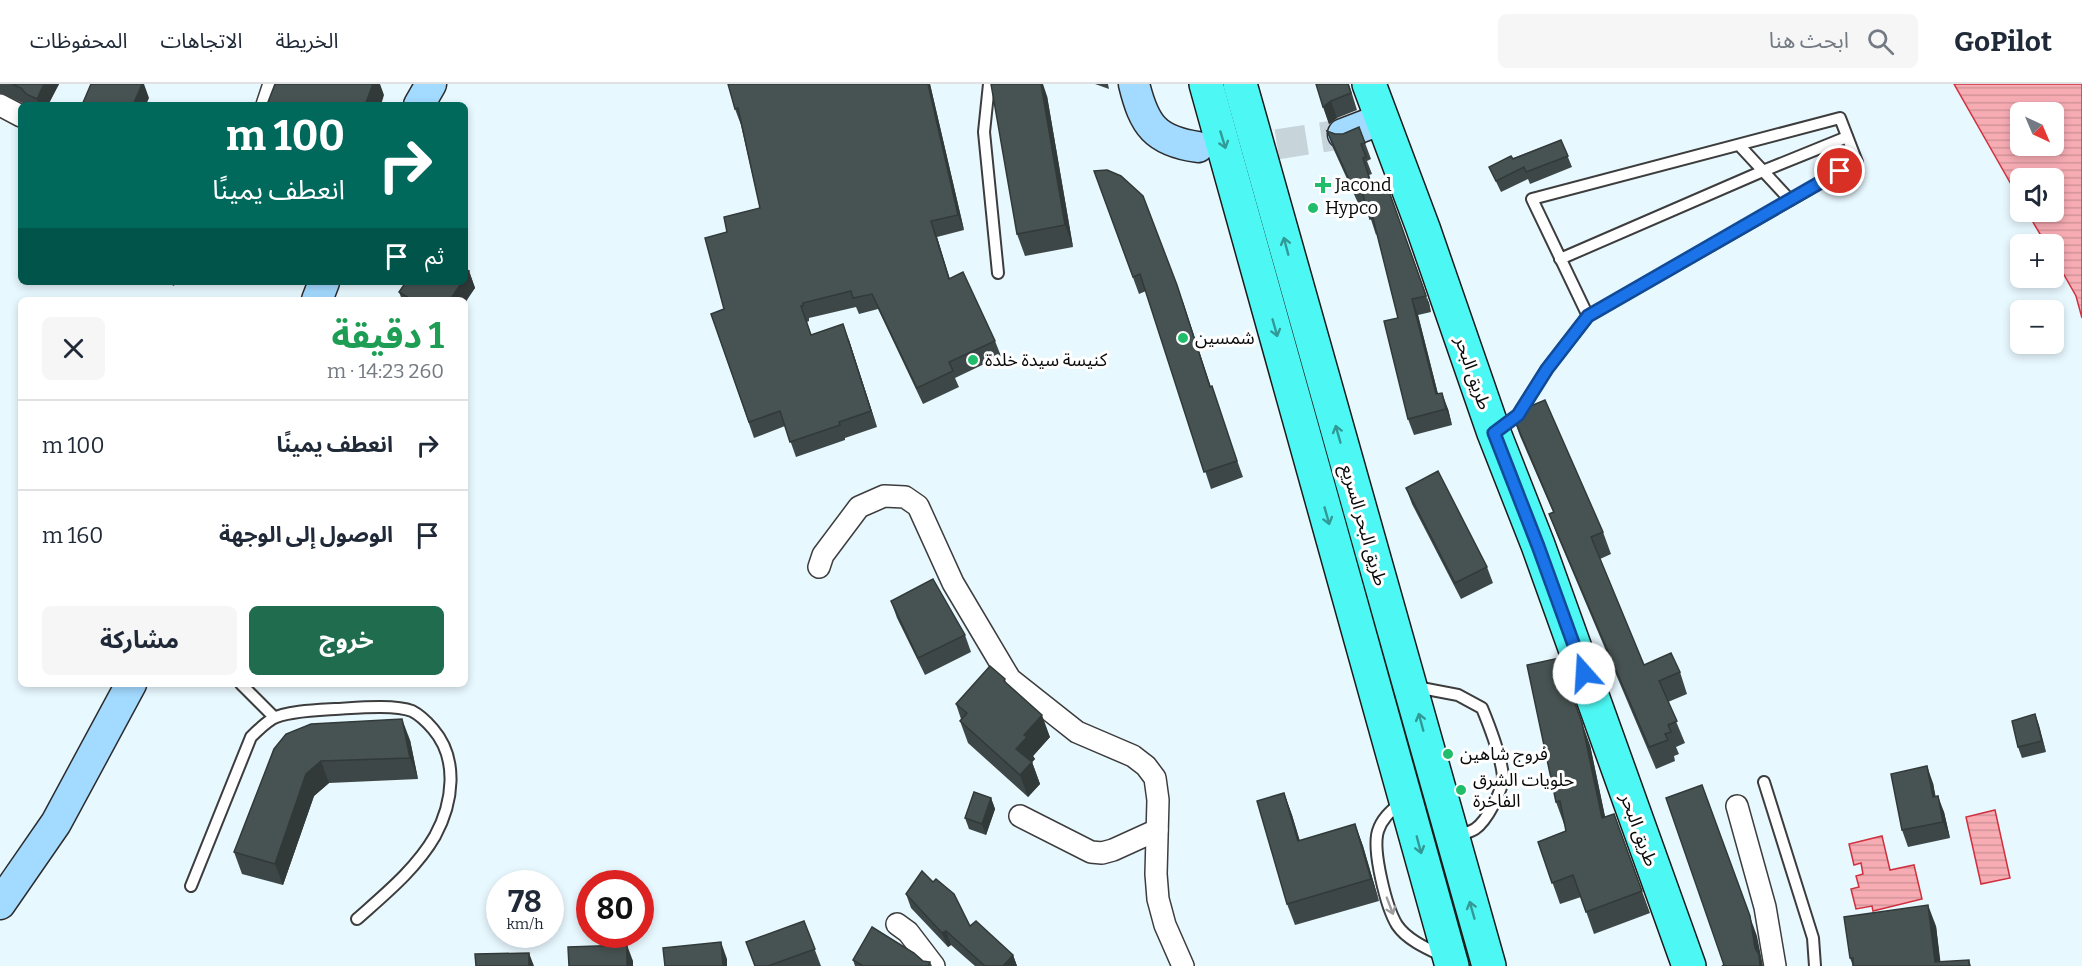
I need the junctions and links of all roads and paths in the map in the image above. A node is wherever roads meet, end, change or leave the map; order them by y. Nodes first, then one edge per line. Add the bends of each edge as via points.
1 (274, 84) edge
2 (431, 84) edge
3 (989, 84) edge
4 (1134, 84) edge
5 (1206, 84) edge
6 (1240, 84) edge
7 (1369, 84) edge
8 (268, 102) edge
9 (421, 102) edge
10 (0, 105) edge
11 (18, 114) edge
12 (1382, 119) junction
13 (1343, 134) tunnel mouth
14 (1847, 137) junction
15 (1739, 145) junction
16 (1198, 147) tunnel mouth
17 (1763, 171) junction
18 (1790, 200) junction
19 (1560, 259) junction
20 (998, 273) dead end
21 (1588, 316) junction
22 (1494, 433) junction
23 (819, 567) dead end
24 (1411, 686) junction
25 (129, 687) edge
26 (245, 687) edge
27 (274, 717) junction
28 (1764, 783) dead end
29 (1406, 798) junction
30 (1737, 806) dead end
31 (1020, 816) dead end
32 (1157, 830) junction
33 (1452, 838) junction
34 (191, 886) dead end
35 (0, 904) edge
36 (357, 919) dead end
37 (897, 924) dead end
38 (1451, 962) edge
39 (934, 966) edge
40 (1183, 966) edge
41 (1489, 966) edge
42 (1689, 966) edge
43 (1775, 966) edge
44 (1815, 966) edge

1 - 8 street
2 - 9 street
3 - 20 lane via 984,132
4 - 16 street via 1143,115 1156,131 1174,143
5 -> 29 highway, طريق البحر السريع
24 -> 6 highway, طريق البحر السريع
7 - 12 highway, طريق البحر
10 - 11 street
12 - 13 street
12 - 22 highway, طريق البحر
14 - 15 lane via 1839,118
14 - 17 lane
14 - 18 lane via 1857,162
15 - 17 lane
15 - 19 lane via 1532,199
17 - 18 lane
17 - 19 lane
18 - 21 lane
19 - 21 lane
21 - 22 lane via 1518,415
22 - 42 highway, طريق البحر
23 - 32 street via 823,555 859,507 884,496 913,501 923,514 953,583 1010,679 1077,732 1133,756 1155,778
33 -> 24 highway, طريق البحر السريع
24 - 33 lane via 1458,695 1482,708 1503,776 1495,802 1476,829
25 - 35 street via 56,823
26 - 27 lane
27 - 34 lane via 251,737
27 - 36 lane via 364,707 414,712 437,734 449,759 451,792 435,836 401,880
28 - 44 lane via 1813,938
29 -> 38 highway, طريق البحر السريع
29 -> 38 lane via 1385,816 1378,831 1376,852 1385,894 1397,926
30 - 43 street via 1765,907
31 - 32 street via 1091,852 1102,853
32 - 40 street via 1158,899
41 -> 33 highway, طريق البحر السريع
37 - 39 street

